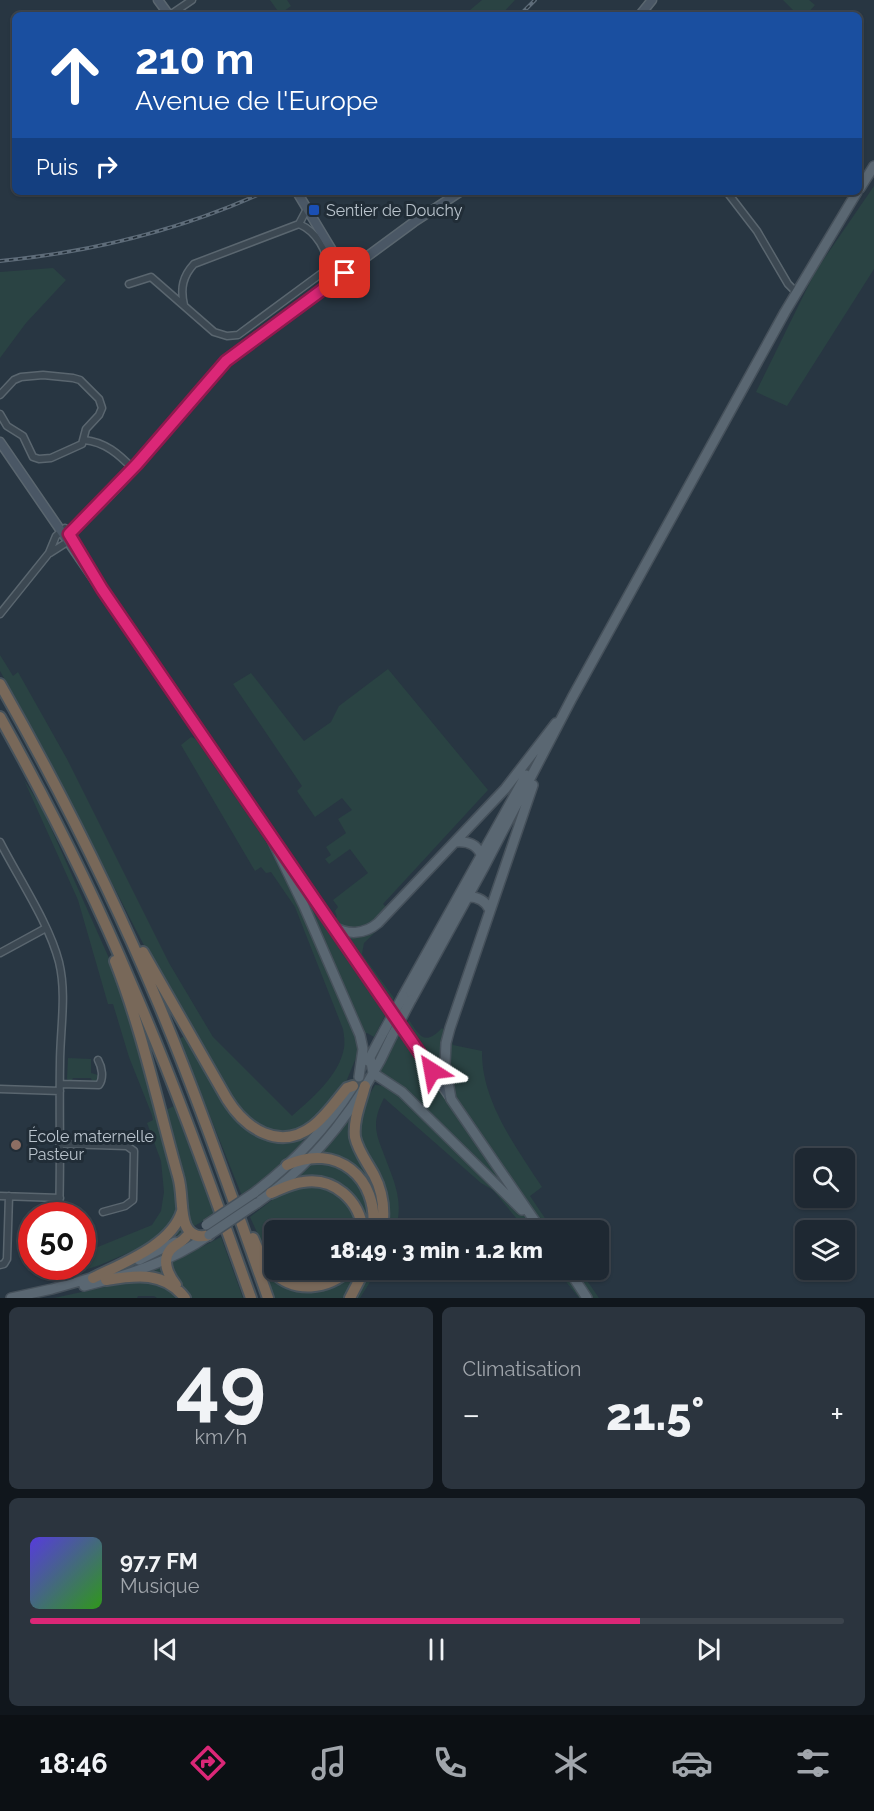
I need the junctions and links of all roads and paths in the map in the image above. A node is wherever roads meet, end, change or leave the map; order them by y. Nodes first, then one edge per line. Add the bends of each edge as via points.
1 (158, 0) edge
2 (192, 0) edge
3 (652, 0) edge
4 (168, 12) edge
5 (174, 12) edge
6 (642, 12) edge
7 (874, 166) edge
8 (862, 184) edge
9 (299, 195) edge
10 (455, 195) edge
11 (729, 195) edge
12 (855, 195) edge
13 (307, 209) junction
14 (299, 224) junction
15 (345, 273) junction
16 (183, 279) junction
17 (129, 284) dead end
18 (172, 287) junction
19 (796, 292) junction
20 (184, 305) junction
21 (234, 336) junction
22 (242, 348) junction
23 (0, 395) edge
24 (0, 414) edge
25 (0, 435) edge
26 (84, 440) junction
27 (0, 442) edge
28 (133, 469) junction
29 (67, 535) junction
30 (50, 554) junction
31 (0, 614) edge
32 (0, 684) edge
33 (572, 698) junction
34 (0, 717) edge
35 (557, 721) junction
36 (549, 744) junction
37 (268, 832) junction
38 (456, 842) junction
39 (0, 844) edge
40 (481, 853) junction
41 (94, 862) junction
42 (484, 867) junction
43 (80, 869) junction
44 (468, 897) junction
45 (451, 910) junction
46 (490, 910) junction
47 (332, 926) junction
48 (46, 928) junction
49 (0, 953) edge
50 (407, 998) junction
51 (388, 1034) junction
52 (360, 1035) junction
53 (376, 1044) junction
54 (370, 1057) junction
55 (98, 1060) dead end
56 (373, 1073) junction
57 (359, 1083) junction
58 (60, 1088) junction
59 (0, 1089) edge
60 (451, 1099) junction
61 (61, 1144) junction
62 (213, 1144) junction
63 (308, 1159) junction
64 (288, 1165) junction
65 (271, 1193) junction
66 (0, 1196) edge
67 (9, 1196) junction
68 (60, 1198) junction
69 (60, 1202) edge
70 (183, 1204) junction
71 (103, 1212) dead end
72 (360, 1220) edge
73 (373, 1220) edge
74 (382, 1220) edge
75 (532, 1220) edge
76 (534, 1220) edge
77 (207, 1230) junction
78 (189, 1235) junction
79 (166, 1258) junction
80 (264, 1258) edge
81 (0, 1265) edge
82 (96, 1276) edge
83 (96, 1277) edge
84 (86, 1280) edge
85 (106, 1280) junction
86 (286, 1280) edge
87 (336, 1280) edge
88 (575, 1280) edge
89 (183, 1295) edge
90 (11, 1298) edge
91 (30, 1298) edge
92 (251, 1298) edge
93 (268, 1298) edge
94 (587, 1298) edge

1 - 4 main road
2 - 5 street
3 - 6 main road
7 - 8 main road
9 - 13 main road
10 - 15 main road
11 - 19 street
12 - 19 main road
13 - 14 street
13 - 15 main road
14 - 16 street via 199,262
14 - 21 street via 316,237 326,259 326,270
15 - 22 main road
16 - 18 street
16 - 20 street
17 - 18 street via 150,277
18 - 20 street
19 - 33 main road
20 - 21 street via 214,332
21 - 22 street
22 - 28 main road via 213,374
23 - 26 street via 18,377 40,375 80,380 99,399 102,408 86,429
24 - 26 street via 7,426 22,436 35,459 54,457 78,447
25 - 29 main road
26 - 28 street via 113,450
27 - 29 main road
28 - 29 main road
29 - 30 street
29 - 30 street via 55,538
29 - 37 main road
30 - 31 street
32 - 41 highway
33 - 35 main road
33 - 36 main road
34 - 43 highway
35 - 38 main road via 519,773
35 - 40 main road
36 - 42 main road
36 - 46 main road
37 - 47 main road
37 - 52 main road
38 - 40 main road via 471,844
38 - 47 main road via 375,926 356,933
39 - 48 street
40 - 42 main road
40 - 45 main road
41 - 57 highway via 167,996 227,1099 246,1123 271,1135 297,1134 316,1124 347,1088
41 - 62 highway via 159,1007
42 - 44 main road
43 - 70 highway via 128,997
43 - 92 highway via 156,1043
44 - 45 main road via 459,899
44 - 46 main road via 482,900
44 - 50 main road
45 - 50 main road
46 - 60 main road via 447,1039 445,1070
47 - 60 main road
48 - 49 street
48 - 58 street via 58,960 62,987
50 - 51 main road, bridge
51 - 53 main road via 386,1041
51 - 56 main road
52 - 53 main road via 368,1043
52 - 57 main road via 363,1049
53 - 54 main road
54 - 56 main road
54 - 57 main road
55 - 58 street via 102,1070 99,1085
56 - 57 main road
56 - 75 main road via 402,1092
57 - 63 main road via 344,1118
57 - 64 main road
57 - 74 highway via 355,1134 381,1194
58 - 59 street
58 - 61 street
60 - 76 main road
61 - 68 street
61 - 71 street via 127,1146 134,1151 133,1200
62 - 80 highway
62 - 93 highway
63 - 64 highway
63 - 65 main road
63 - 73 highway via 334,1160 359,1177 368,1189
64 - 77 main road, bridge
65 - 72 highway via 304,1181 332,1185 353,1203
65 - 77 main road, bridge
66 - 67 street
67 - 68 street
67 - 81 street via 7,1259
68 - 69 street
70 - 78 highway
70 - 82 highway via 178,1220 165,1237
77 - 78 highway via 200,1237
77 - 79 main road via 191,1246
78 - 79 highway
78 - 83 main road
79 - 85 main road
79 - 89 highway via 168,1273
84 - 90 main road
85 - 89 highway via 150,1276 165,1281
85 - 91 main road
86 - 87 highway via 313,1287
88 - 94 main road

